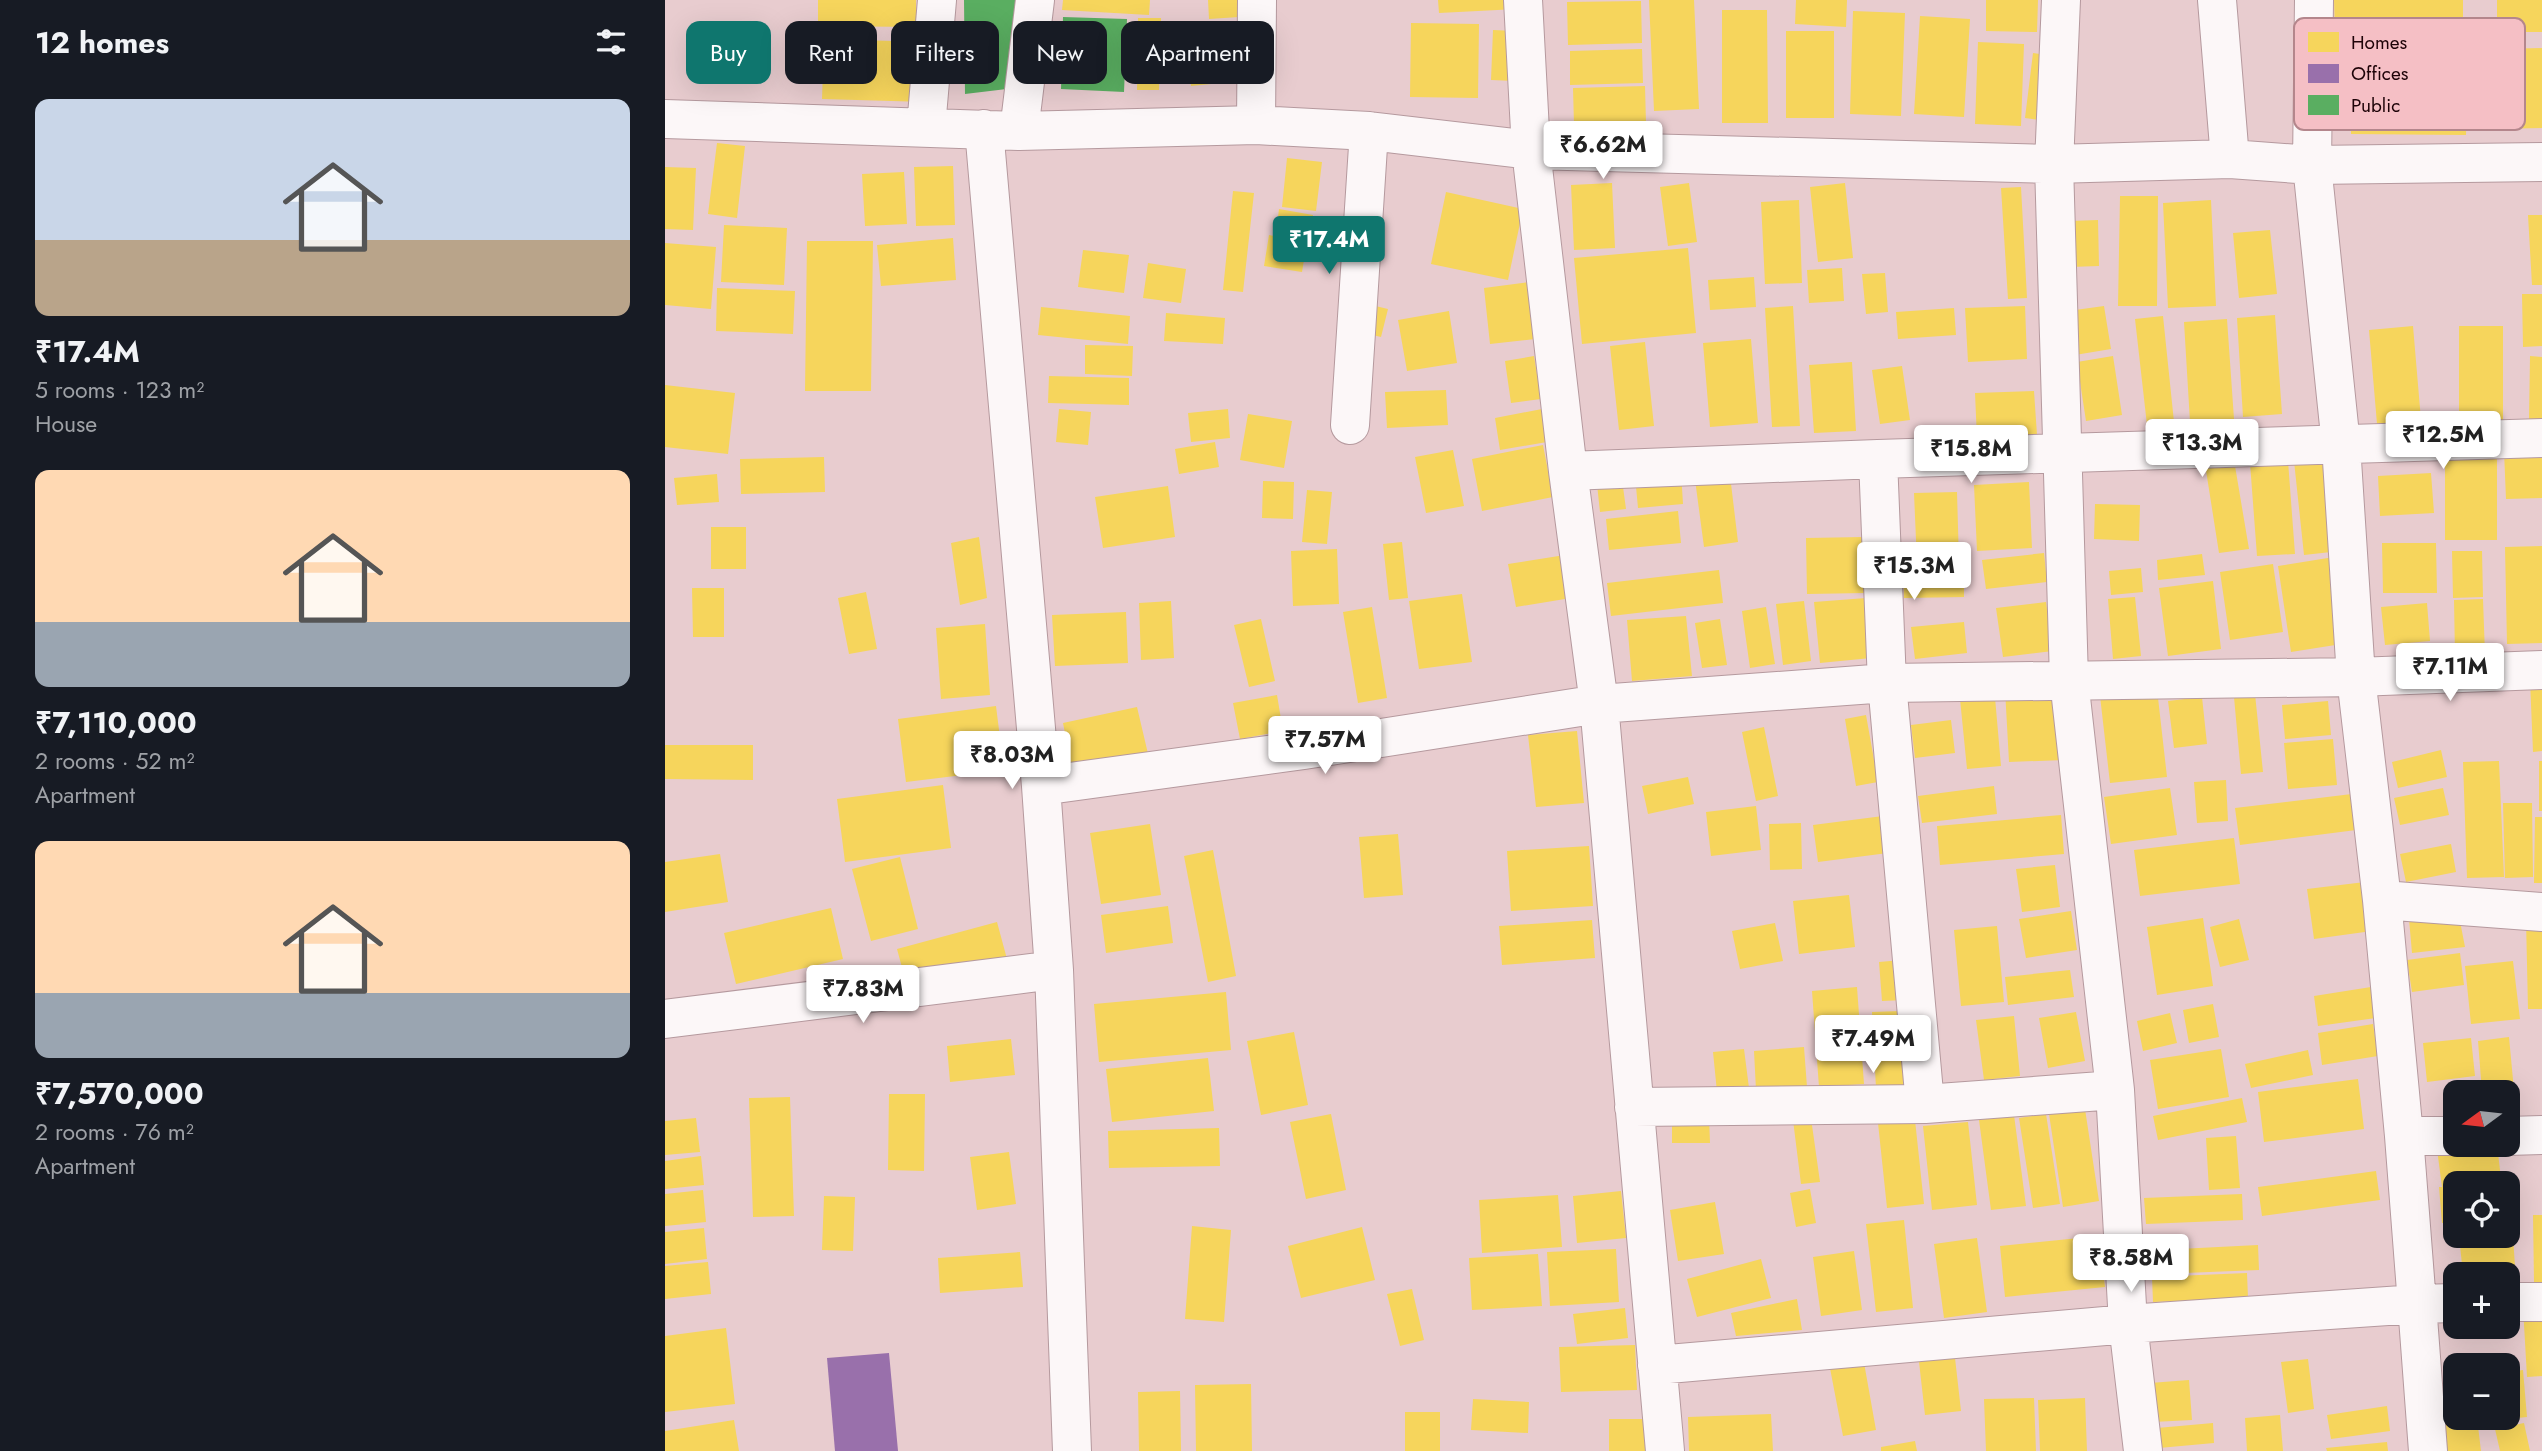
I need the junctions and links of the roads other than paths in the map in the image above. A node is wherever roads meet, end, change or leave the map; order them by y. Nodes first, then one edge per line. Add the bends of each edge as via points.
1 (937, 0) edge
2 (1035, 0) edge
3 (1257, 0) edge
4 (1523, 0) edge
5 (2061, 0) edge
6 (2217, 0) edge
7 (2314, 0) edge
8 (2314, 18) edge
9 (665, 119) edge
10 (1256, 125) junction
11 (926, 127) junction
12 (1002, 130) junction
13 (2312, 130) edge
14 (1369, 131) junction
15 (1531, 150) junction
16 (2230, 159) junction
17 (2542, 162) edge
18 (2055, 164) junction
19 (2312, 165) junction
20 (1350, 425) dead end
21 (2542, 438) edge
22 (2341, 445) junction
23 (2062, 452) junction
24 (1878, 459) junction
25 (1568, 471) junction
26 (2542, 670) edge
27 (2356, 677) junction
28 (2069, 680) junction
29 (1888, 683) junction
30 (1599, 704) junction
31 (1041, 786) junction
32 (2382, 900) junction
33 (2542, 912) edge
34 (1054, 970) junction
35 (665, 1019) edge
36 (2115, 1090) junction
37 (1925, 1104) junction
38 (1634, 1107) junction
39 (2542, 1135) edge
40 (2404, 1136) junction
41 (2443, 1136) edge
42 (2520, 1136) edge
43 (2542, 1301) edge
44 (2520, 1302) edge
45 (2443, 1303) edge
46 (2417, 1304) junction
47 (2127, 1324) junction
48 (1657, 1365) junction
49 (1072, 1451) edge
50 (1665, 1451) edge
51 (2143, 1451) edge
52 (2428, 1451) edge

1 - 11 street
2 - 12 street
3 - 10 street
4 - 15 street
5 - 18 street
6 - 16 street
7 - 8 street
9 - 11 street
10 - 12 street
10 - 14 street
11 - 12 street
12 - 31 street
13 - 19 street
14 - 15 street
14 - 20 street
15 - 18 street
15 - 25 street
16 - 18 street
16 - 19 street
17 - 19 street
18 - 23 street
19 - 22 street
21 - 22 street
22 - 23 street
22 - 27 street
23 - 24 street
23 - 28 street
24 - 25 street
24 - 29 street
25 - 30 street
26 - 27 street
27 - 28 street
27 - 32 street
28 - 29 street
28 - 36 street
29 - 30 street
29 - 37 street
30 - 31 street
30 - 38 street
31 - 34 street
32 - 33 street
32 - 40 street
34 - 35 street
34 - 49 street
36 - 37 street
36 - 47 street
37 - 38 street
38 - 48 street
39 - 42 street
40 - 41 street
40 - 46 street
43 - 44 street
45 - 46 street
46 - 47 street
46 - 52 street
47 - 48 street
47 - 51 street
48 - 50 street

